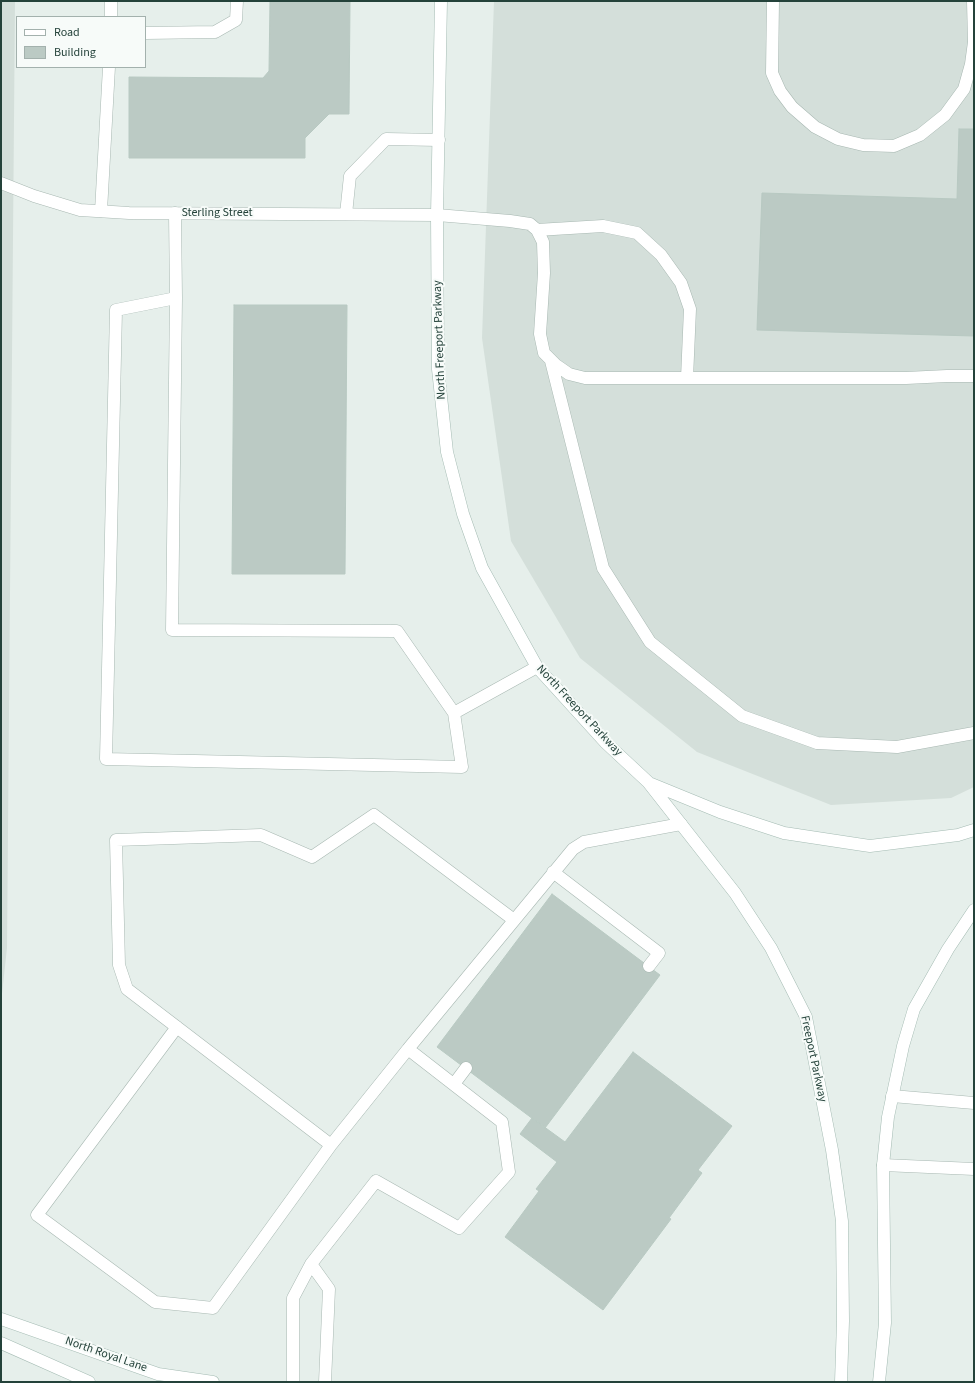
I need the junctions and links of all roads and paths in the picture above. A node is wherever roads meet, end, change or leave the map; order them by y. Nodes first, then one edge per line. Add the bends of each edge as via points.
1 (111, 1) edge
2 (237, 1) edge
3 (441, 1) edge
4 (773, 1) edge
5 (973, 1) edge
6 (111, 16) edge
7 (146, 33) edge
8 (974, 41) edge
9 (109, 68) edge
10 (439, 140) junction
11 (1, 183) edge
12 (101, 211) junction
13 (175, 213) junction
14 (346, 214) junction
15 (437, 215) junction
16 (537, 230) junction
17 (176, 298) junction
18 (551, 360) junction
19 (974, 376) edge
20 (688, 378) junction
21 (537, 667) junction
22 (454, 713) junction
23 (974, 733) edge
24 (648, 782) junction
25 (681, 824) junction
26 (974, 830) edge
27 (553, 872) junction
28 (974, 910) edge
29 (514, 920) junction
30 (649, 966) dead end
31 (177, 1027) junction
32 (408, 1049) junction
33 (466, 1068) dead end
34 (454, 1084) junction
35 (892, 1096) junction
36 (974, 1103) edge
37 (331, 1145) junction
38 (883, 1165) junction
39 (974, 1169) edge
40 (311, 1264) junction
41 (1, 1319) edge
42 (1, 1343) edge
43 (89, 1382) edge
44 (213, 1382) edge
45 (293, 1382) edge
46 (325, 1382) edge
47 (841, 1382) edge
48 (879, 1382) edge

1 - 6 main road
2 - 7 main road via 236,20 215,32
3 - 10 main road, North Freeport Parkway
4 - 8 main road via 772,73 780,91 792,107 815,126 838,139 863,145 894,146 920,135 945,115 964,89
5 - 8 main road
9 - 12 main road
10 - 14 main road via 386,139 350,176
10 - 15 main road, North Freeport Parkway
11 - 12 main road, Sterling Street via 80,210
12 - 13 main road, Sterling Street
13 - 14 main road, Sterling Street
13 - 17 main road
14 - 15 main road, Sterling Street
15 - 16 main road, Sterling Street via 530,224
15 - 21 main road, North Freeport Parkway via 438,370 447,452 463,514 482,568
16 - 18 main road via 543,242 544,273 540,334 544,353
16 - 20 main road via 603,226 637,233 661,255 681,283 690,309
17 - 22 main road via 172,630 397,630
17 - 22 main road via 116,310 106,759 462,767
18 - 20 main road via 569,374 585,378
18 - 23 main road via 603,568 650,642 742,716 817,743 897,747
19 - 20 main road
21 - 22 main road
21 - 24 main road, North Freeport Parkway via 605,742
24 - 25 main road, Freeport Parkway
24 - 26 main road via 720,812 784,833 863,845 958,835
25 - 27 main road via 584,842 573,849
25 - 47 main road, Freeport Parkway via 735,893 767,942 806,1017 832,1150 842,1221
27 - 29 main road
27 - 30 main road via 659,953
28 - 35 main road via 948,949 914,1009
29 - 31 main road via 374,815 312,857 261,835 116,840 119,965 127,989
29 - 32 main road
31 - 37 main road
31 - 37 main road via 37,1215 156,1302 213,1308
32 - 34 main road
32 - 37 main road
33 - 34 main road
34 - 40 main road via 502,1122 509,1172 458,1228 376,1181
35 - 36 main road
35 - 38 main road
38 - 39 main road
38 - 48 main road via 885,1323
40 - 45 main road via 293,1298
40 - 46 main road via 330,1289
41 - 44 main road, North Royal Lane via 158,1374
42 - 43 main road

